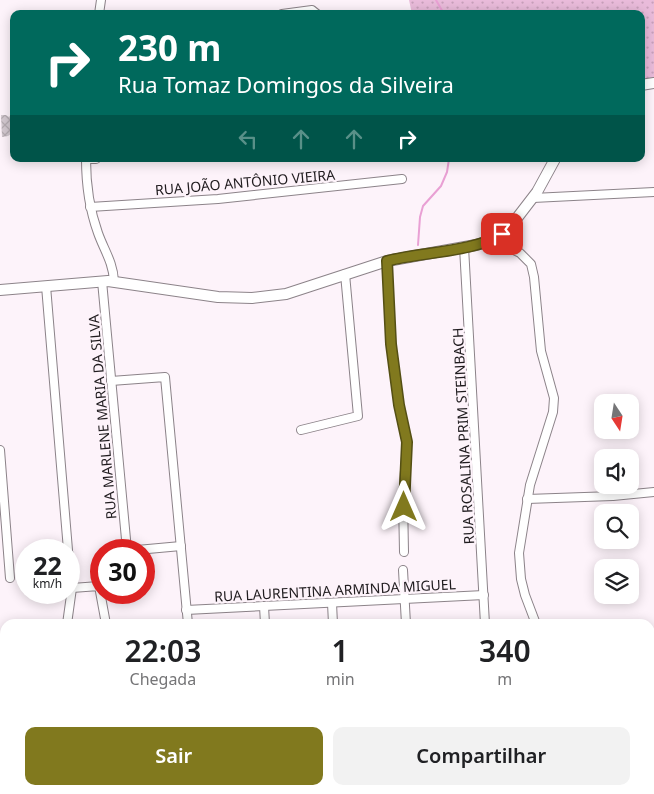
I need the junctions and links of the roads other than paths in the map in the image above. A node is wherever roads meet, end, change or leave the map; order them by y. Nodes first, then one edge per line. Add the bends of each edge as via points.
1 (86, 162) edge
2 (553, 162) edge
3 (402, 180) dead end
4 (654, 192) edge
5 (533, 198) junction
6 (90, 207) junction
7 (493, 240) junction
8 (464, 247) junction
9 (387, 261) junction
10 (345, 274) junction
11 (102, 281) junction
12 (114, 281) junction
13 (46, 286) junction
14 (0, 290) edge
15 (111, 381) junction
16 (301, 430) dead end
17 (0, 450) edge
18 (654, 492) edge
19 (527, 499) junction
20 (68, 539) edge
21 (126, 539) edge
22 (180, 546) junction
23 (155, 548) edge
24 (404, 552) dead end
25 (403, 570) dead end
26 (10, 578) dead end
27 (80, 587) edge
28 (484, 595) junction
29 (404, 599) junction
30 (332, 603) junction
31 (70, 604) edge
32 (264, 606) junction
33 (186, 610) junction
34 (68, 619) edge
35 (105, 619) edge
36 (187, 619) edge
37 (265, 619) edge
38 (333, 619) edge
39 (406, 619) edge
40 (485, 619) edge
41 (534, 619) edge

1 - 6 street
2 - 5 main road
3 - 6 street, RUA JOÃO ANTÔNIO VIEIRA via 218,199
4 - 5 street
5 - 7 main road
6 - 12 street via 98,235 112,264
7 - 8 main road
7 - 19 street via 520,253 531,264 541,351 554,398
8 - 9 main road
8 - 28 street, RUA ROSALINA PRIM STEINBACH
9 - 10 main road
9 - 24 street via 391,344 407,442
10 - 12 main road via 286,294 252,298 203,295
10 - 16 street via 358,416
11 - 12 main road
11 - 13 main road
11 - 15 street, RUA MARLENE MARIA DA SILVA
13 - 14 main road
13 - 20 street
15 - 21 street, RUA MARLENE MARIA DA SILVA
15 - 22 street via 165,376
17 - 26 street
18 - 19 street
19 - 41 street via 520,564 525,595
22 - 23 street
22 - 33 street
25 - 29 street
27 - 35 street via 99,586
28 - 29 street, RUA LAURENTINA ARMINDA MIGUEL
28 - 40 street, RUA ROSALINA PRIM STEINBACH
29 - 30 street, RUA LAURENTINA ARMINDA MIGUEL
29 - 39 street
30 - 32 street, RUA LAURENTINA ARMINDA MIGUEL
30 - 38 street
31 - 34 street
32 - 33 street, RUA LAURENTINA ARMINDA MIGUEL
32 - 37 street
33 - 36 street

